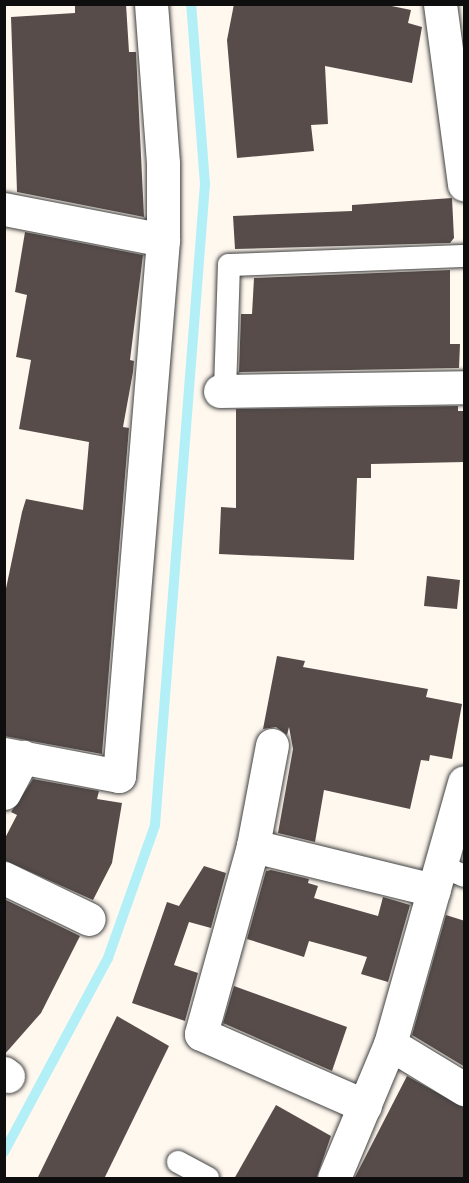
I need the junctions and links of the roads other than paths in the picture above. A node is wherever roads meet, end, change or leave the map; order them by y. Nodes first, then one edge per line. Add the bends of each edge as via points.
1 (151, 4) edge
2 (440, 4) edge
3 (465, 184) edge
4 (4, 209) edge
5 (163, 240) junction
6 (465, 256) edge
7 (465, 387) edge
8 (222, 391) joint
9 (272, 745) dead end
10 (14, 756) edge
11 (465, 782) edge
12 (4, 793) edge
13 (253, 846) junction
14 (446, 877) edge
15 (4, 878) edge
16 (89, 920) dead end
17 (390, 1044) junction
18 (465, 1089) edge
19 (365, 1106) junction
20 (178, 1162) dead end
21 (208, 1179) edge
22 (334, 1179) edge

1 - 5 street via 163,162
2 - 3 street
4 - 5 street
5 - 10 street via 119,776
6 - 8 lane via 229,265
7 - 8 street
9 - 13 street
10 - 12 street
11 - 14 street
13 - 14 street
13 - 19 street via 201,1034
14 - 17 street
15 - 16 street
17 - 18 street
17 - 19 street
19 - 22 street
20 - 21 lane

